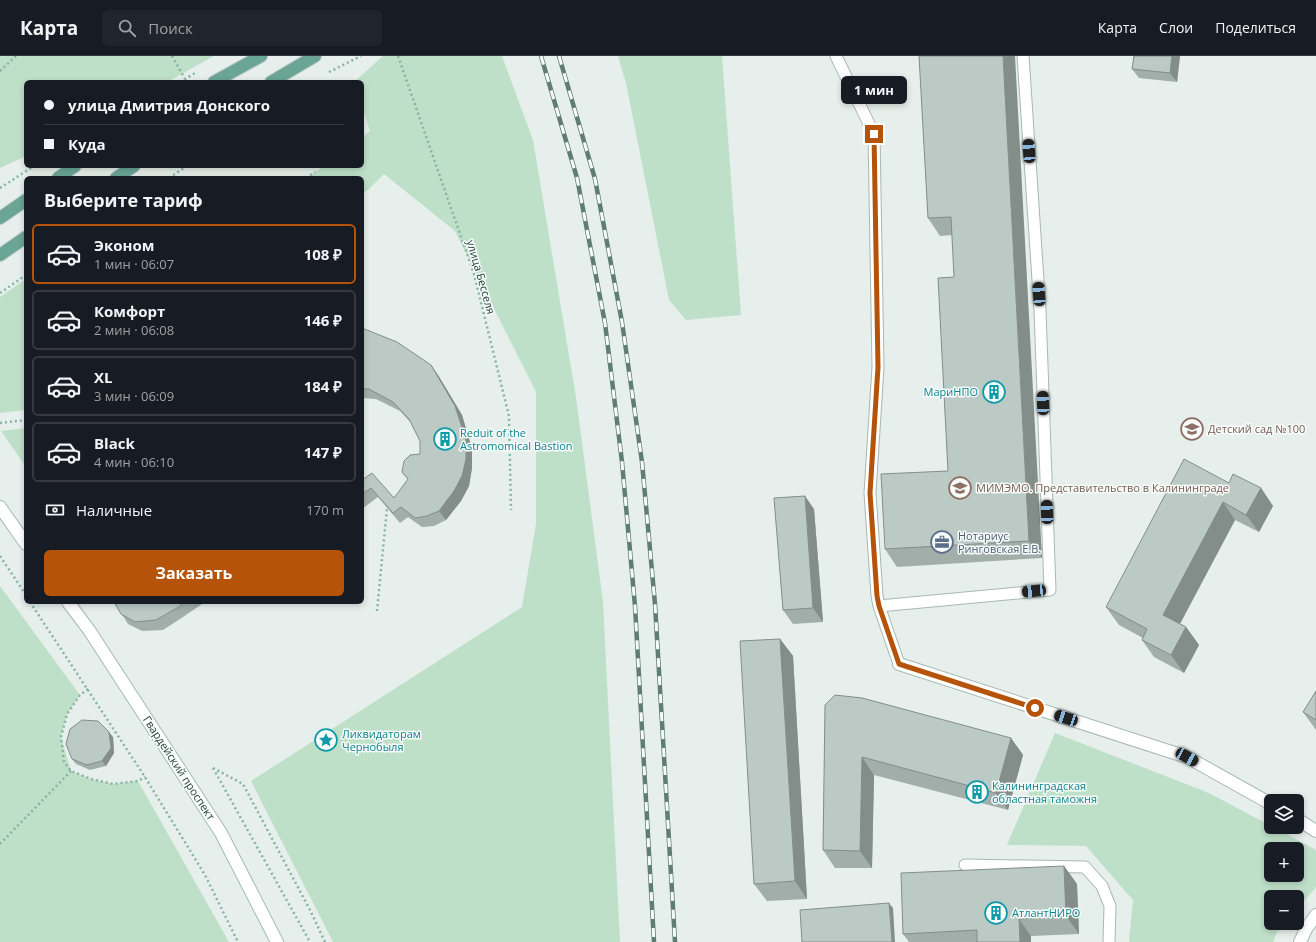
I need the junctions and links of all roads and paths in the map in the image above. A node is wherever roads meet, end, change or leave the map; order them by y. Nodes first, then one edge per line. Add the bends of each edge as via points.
1 (16, 56) edge
2 (172, 56) edge
3 (261, 56) edge
4 (315, 56) edge
5 (361, 56) edge
6 (398, 56) edge
7 (836, 56) edge
8 (1023, 56) edge
9 (0, 71) edge
10 (328, 73) dead end
11 (185, 79) dead end
12 (218, 80) edge
13 (274, 80) edge
14 (31, 168) edge
15 (72, 168) edge
16 (131, 168) edge
17 (184, 168) edge
18 (315, 172) dead end
19 (61, 176) edge
20 (119, 176) edge
21 (172, 176) edge
22 (309, 176) edge
23 (0, 188) edge
24 (24, 201) edge
25 (0, 218) edge
26 (24, 238) edge
27 (0, 255) edge
28 (24, 276) edge
29 (0, 293) edge
30 (24, 420) edge
31 (0, 423) edge
32 (0, 507) edge
33 (387, 508) edge
34 (511, 510) dead end
35 (24, 541) edge
36 (0, 556) edge
37 (24, 592) edge
38 (31, 604) edge
39 (70, 604) edge
40 (879, 606) junction
41 (377, 611) dead end
42 (899, 664) joint
43 (88, 689) junction
44 (71, 771) junction
45 (145, 777) junction
46 (1264, 800) edge
47 (1304, 823) edge
48 (1316, 831) edge
49 (0, 844) edge
50 (965, 865) dead end
51 (1316, 915) edge
52 (238, 942) edge
53 (277, 942) edge
54 (310, 942) edge
55 (325, 942) edge
56 (1109, 942) edge
57 (1300, 942) edge

1 - 9 path
2 - 11 path
3 - 12 main road
4 - 13 main road
5 - 10 path
6 - 34 path, улица Бесселя via 476,281 508,416
7 - 40 lane via 874,134 878,367 870,493
8 - 40 lane via 1040,310 1050,590
14 - 23 path
15 - 19 main road
16 - 20 main road
17 - 21 path
18 - 22 path
24 - 25 main road
26 - 27 main road
28 - 29 path
30 - 31 path
32 - 35 street
33 - 41 path
36 - 37 path
38 - 43 path
39 - 53 street, Гвардейский проспект via 221,832
40 - 42 lane
42 - 46 street via 1187,757
43 - 44 path via 80,695 67,714 61,737 64,762
43 - 45 path
44 - 45 path via 113,784 138,781
44 - 49 path
45 - 52 path via 204,875
47 - 48 street
50 - 56 lane via 1085,867 1102,886 1110,906
51 - 57 street
54 - 55 path via 213,768 243,784

